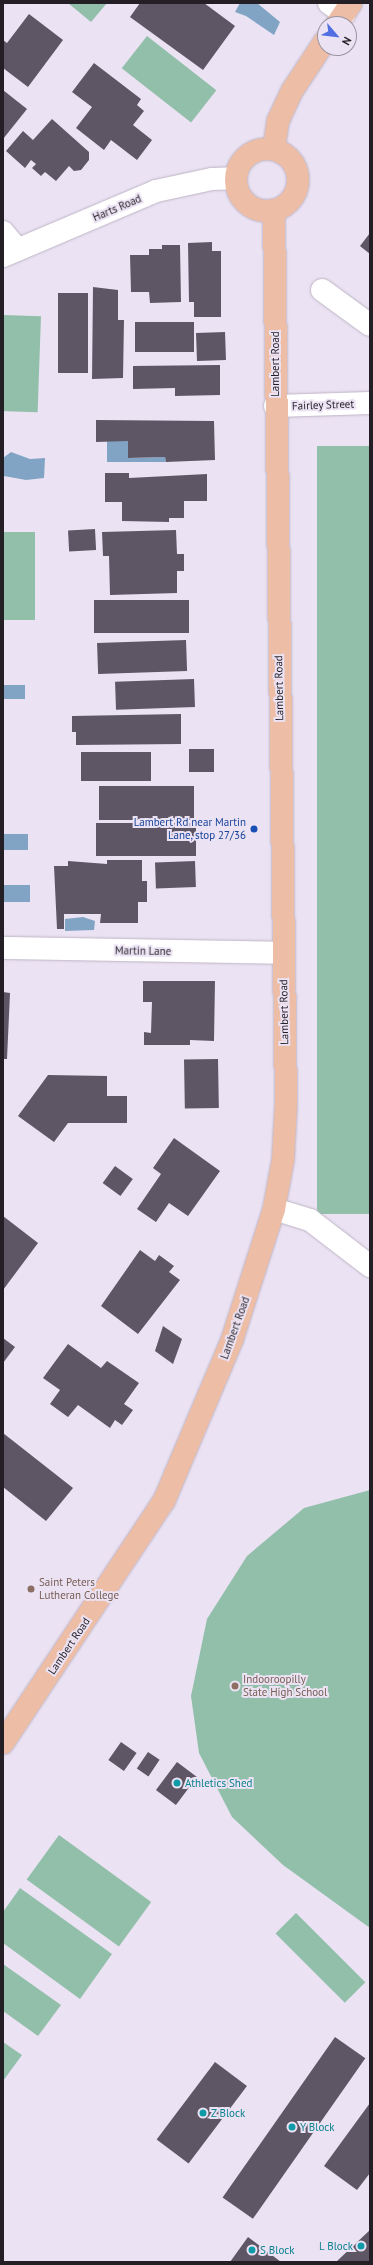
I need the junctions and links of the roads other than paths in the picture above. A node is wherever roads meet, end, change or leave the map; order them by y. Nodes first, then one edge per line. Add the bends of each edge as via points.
1 (317, 54) edge
2 (274, 149) junction
3 (236, 178) junction
4 (274, 210) junction
5 (3, 232) edge
6 (10, 253) edge
7 (322, 290) dead end
8 (370, 325) edge
9 (370, 403) edge
10 (275, 406) junction
11 (3, 948) edge
12 (283, 953) junction
13 (274, 1209) junction
14 (370, 1266) edge
15 (3, 1744) edge

1 - 2 main road via 292,91 278,121
2 - 3 main road via 258,150 244,159
2 - 4 main road via 291,160 298,180 291,199
3 - 4 main road via 236,188 246,204 255,209
3 - 6 street, Harts Road via 156,191
4 - 10 main road, Lambert Road
5 - 6 street
7 - 8 street
9 - 10 street, Fairley Street
10 - 12 main road, Lambert Road
11 - 12 street, Martin Lane
12 - 13 main road, Lambert Road via 286,1104 283,1160
13 - 14 street via 310,1220
13 - 15 main road, Lambert Road via 230,1345 164,1501

